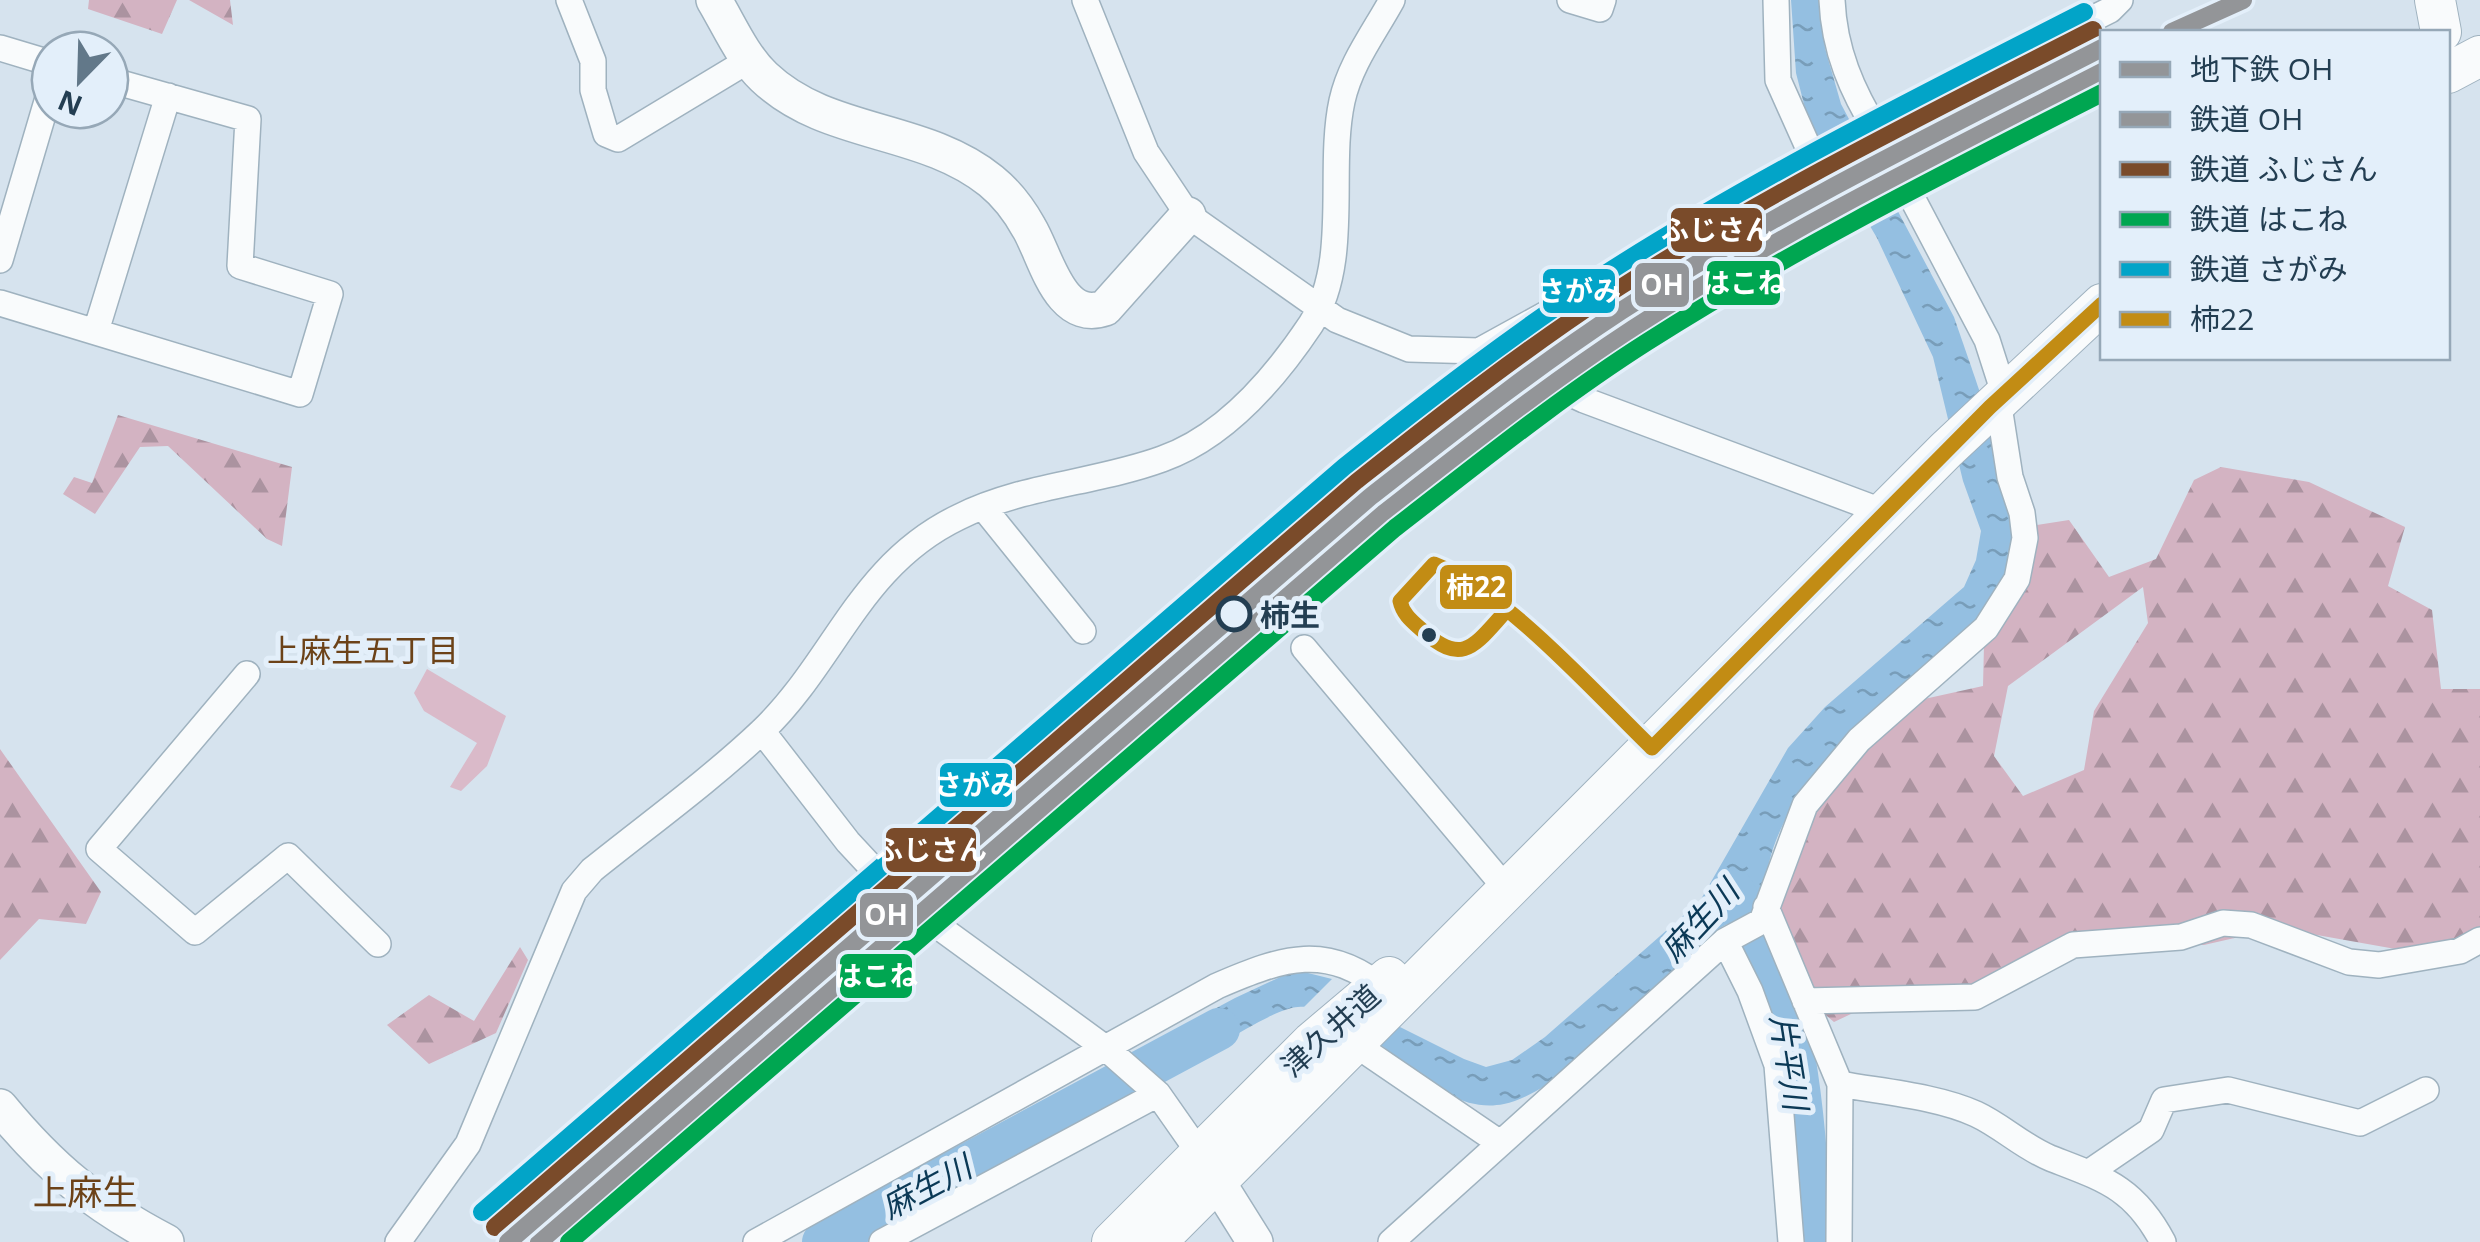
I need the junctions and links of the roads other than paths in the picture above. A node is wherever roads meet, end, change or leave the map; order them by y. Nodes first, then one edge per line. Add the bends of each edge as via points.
1 (570, 0) edge
2 (714, 0) edge
3 (1085, 0) edge
4 (1392, 0) edge
5 (1570, 0) edge
6 (1603, 0) edge
7 (1776, 0) edge
8 (1832, 0) edge
9 (2120, 0) edge
10 (2435, 0) edge
11 (2441, 30) edge
12 (0, 48) edge
13 (2480, 56) edge
14 (30, 57) edge
15 (750, 60) junction
16 (2450, 72) edge
17 (130, 86) edge
18 (168, 96) junction
19 (38, 130) edge
20 (1876, 134) junction
21 (1822, 164) junction
22 (1909, 192) dead end
23 (1188, 215) junction
24 (0, 260) edge
25 (0, 303) edge
26 (2100, 306) edge
27 (1319, 309) junction
28 (96, 331) junction
29 (1479, 352) junction
30 (1997, 400) junction
31 (983, 507) junction
32 (1884, 512) junction
33 (1083, 631) dead end
34 (1304, 648) dead end
35 (246, 674) dead end
36 (762, 731) junction
37 (1507, 888) junction
38 (1764, 914) junction
39 (1728, 939) junction
40 (2480, 940) edge
41 (378, 944) dead end
42 (1387, 995) junction
43 (1805, 1001) junction
44 (1344, 1034) junction
45 (1111, 1053) junction
46 (1840, 1084) junction
47 (2426, 1090) dead end
48 (1154, 1091) junction
49 (0, 1107) edge
50 (1500, 1143) junction
51 (1208, 1167) junction
52 (2091, 1171) junction
53 (166, 1242) edge
54 (398, 1242) edge
55 (756, 1242) edge
56 (882, 1242) edge
57 (1112, 1242) edge
58 (1156, 1242) edge
59 (1255, 1242) edge
60 (1391, 1242) edge
61 (1791, 1242) edge
62 (1839, 1242) edge
63 (2163, 1242) edge

1 - 15 street via 593,61 592,90 606,134 618,139
2 - 15 street
3 - 23 street via 1146,152
4 - 27 street via 1342,100 1338,208
5 - 6 street via 1600,9
7 - 21 street via 1778,80
8 - 20 street via 1842,62
9 - 20 street
10 - 11 main road
12 - 14 street
13 - 16 main road
15 - 23 street via 810,109 919,142 992,182 1031,230 1060,291 1084,310 1105,308
17 - 18 street
18 - 28 street
18 - 28 street via 248,119 240,266 330,294 300,394
19 - 24 street
20 - 21 street
21 - 29 street
22 - 30 street via 1986,340
23 - 27 street
25 - 28 street
26 - 30 main road, 津久井道
27 - 29 street via 1409,349
27 - 31 street via 1254,396 1195,444 1163,459
29 - 32 street via 1584,400
30 - 32 main road, 津久井道
30 - 38 street via 2025,538 2017,578 1986,628 1859,740 1805,805
31 - 33 street
31 - 36 street via 919,539 878,575
32 - 37 main road, 津久井道
34 - 37 street
35 - 41 street via 99,849 195,932 288,856
36 - 45 street via 902,900
36 - 54 street via 592,870 574,892 468,1144
37 - 42 main road, 津久井道
38 - 39 street
38 - 43 street
39 - 50 street
39 - 61 street via 1776,1065
40 - 43 street via 2460,952 2380,965 2349,962 2251,925 2223,923 2181,937 2073,945 1974,997
42 - 44 main road, 津久井道
42 - 45 street via 1334,961 1299,957 1217,986
43 - 46 street
44 - 50 street
44 - 51 main road, 津久井道
45 - 48 street
45 - 55 street
46 - 52 street via 1975,1114 2047,1157
46 - 62 street
47 - 52 street via 2360,1123 2228,1090 2164,1100 2150,1130
48 - 51 street
48 - 56 street
49 - 53 street via 50,1167
50 - 60 street
51 - 57 main road, 津久井道
51 - 58 main road, 津久井道
51 - 59 street
52 - 63 street via 2126,1192

